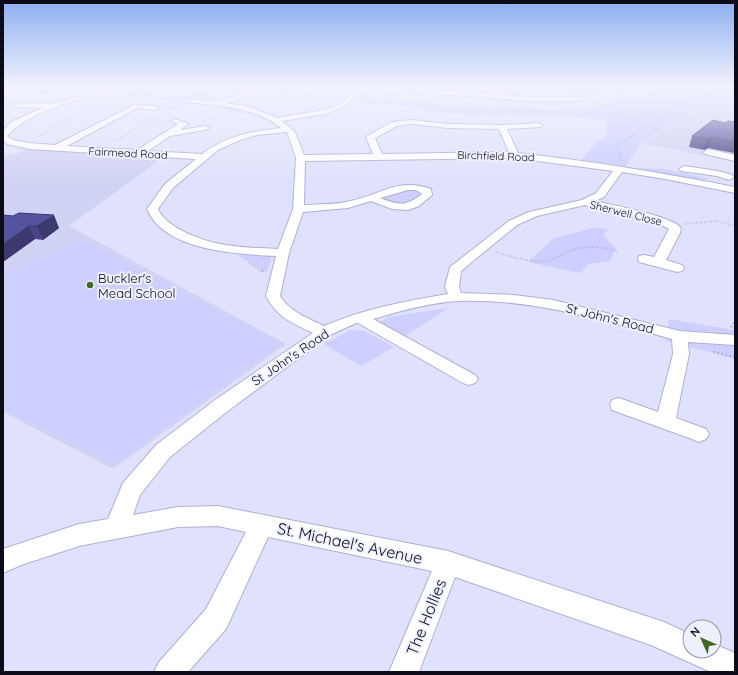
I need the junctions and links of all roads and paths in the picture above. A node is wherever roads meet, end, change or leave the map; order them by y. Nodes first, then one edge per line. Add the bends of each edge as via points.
1 (27, 118) edge
2 (71, 118) edge
3 (114, 118) edge
4 (149, 118) joint
5 (214, 118) edge
6 (270, 118) edge
7 (291, 118) edge
8 (629, 118) edge
9 (663, 118) edge
10 (276, 120) junction
11 (180, 122) junction
12 (14, 124) junction
13 (3, 125) edge
14 (193, 126) junction
15 (538, 126) dead end
16 (644, 126) junction
17 (502, 127) junction
18 (288, 130) junction
19 (663, 130) dead end
20 (167, 135) junction
21 (5, 140) edge
22 (21, 144) junction
23 (55, 149) junction
24 (97, 151) junction
25 (708, 152) dead end
26 (137, 154) junction
27 (515, 155) junction
28 (379, 156) junction
29 (202, 157) junction
30 (301, 158) junction
31 (735, 158) edge
32 (680, 168) dead end
33 (619, 169) junction
34 (727, 173) edge
35 (713, 185) junction
36 (735, 190) edge
37 (372, 198) dead end
38 (585, 202) junction
39 (646, 204) dead end
40 (298, 209) junction
41 (638, 216) junction
42 (671, 225) junction
43 (735, 226) edge
44 (481, 248) junction
45 (228, 250) junction
46 (619, 252) dead end
47 (283, 253) junction
48 (644, 259) dead end
49 (658, 262) junction
50 (677, 268) dead end
51 (277, 281) junction
52 (456, 298) junction
53 (359, 317) junction
54 (324, 332) junction
55 (680, 336) junction
56 (735, 340) edge
57 (469, 378) dead end
58 (619, 405) dead end
59 (665, 422) junction
60 (698, 434) dead end
61 (262, 525) junction
62 (117, 527) junction
63 (3, 561) edge
64 (448, 563) junction
65 (682, 644) edge
66 (715, 659) edge
67 (735, 668) edge
68 (169, 672) edge
69 (404, 672) edge

1 - 12 street, Fairmead Road
2 - 22 path
3 - 23 street, Fairmead Road
4 - 11 path
4 - 24 path
5 - 14 path
6 - 10 street
7 - 10 street
8 - 16 path
9 - 16 path
10 - 18 street
11 - 14 street
11 - 20 street
12 - 13 street
12 - 21 street, Fairmead Road
14 - 20 street via 205,128
15 - 17 street
16 - 19 path
16 - 33 path via 617,146 622,158
17 - 27 street
17 - 28 street via 412,122 395,124 370,137
18 - 29 street via 237,138
18 - 30 street
20 - 26 street
21 - 22 street, Fairmead Road
22 - 23 street, Fairmead Road
23 - 24 street, Fairmead Road
24 - 26 street, Fairmead Road
25 - 31 street
26 - 29 street, Fairmead Road
27 - 28 street, Birchfield Road
27 - 33 street, Birchfield Road
28 - 30 street, Birchfield Road
29 - 45 street via 169,186 152,209 156,218 170,229 192,240
30 - 40 street
32 - 34 street via 704,173
33 - 35 street, Birchfield Road
33 - 38 street via 600,195
34 - 35 street
35 - 36 street, Birchfield Road
37 - 40 street via 348,205
38 - 41 street, Sherwell Close
38 - 44 street via 533,214 519,220
39 - 41 street
40 - 47 street
41 - 42 street, Sherwell Close
42 - 43 path via 716,221
42 - 49 street, Sherwell Close via 675,228 674,233
44 - 46 path via 537,261 552,260 570,251 585,248 604,248
44 - 52 street via 455,270 452,287
45 - 47 street
45 - 51 path
47 - 51 street
48 - 49 street
49 - 50 street
51 - 54 street via 274,296 278,306
52 - 53 street, St John's Road via 405,305
52 - 55 street, St John's Road via 514,299 553,304
53 - 54 street, St John's Road
53 - 57 street
54 - 62 street, St John's Road via 162,451 131,490
55 - 56 street, St John's Road
55 - 59 street via 681,354
58 - 59 street
59 - 60 street
61 - 62 street, St. Michael's Avenue via 218,516 178,517
61 - 64 street, St. Michael's Avenue
61 - 68 street via 216,619
62 - 63 street, St. Michael's Avenue via 80,534
64 - 65 street, St. Michael's Avenue via 654,632
64 - 69 street, The Hollies
66 - 67 street

